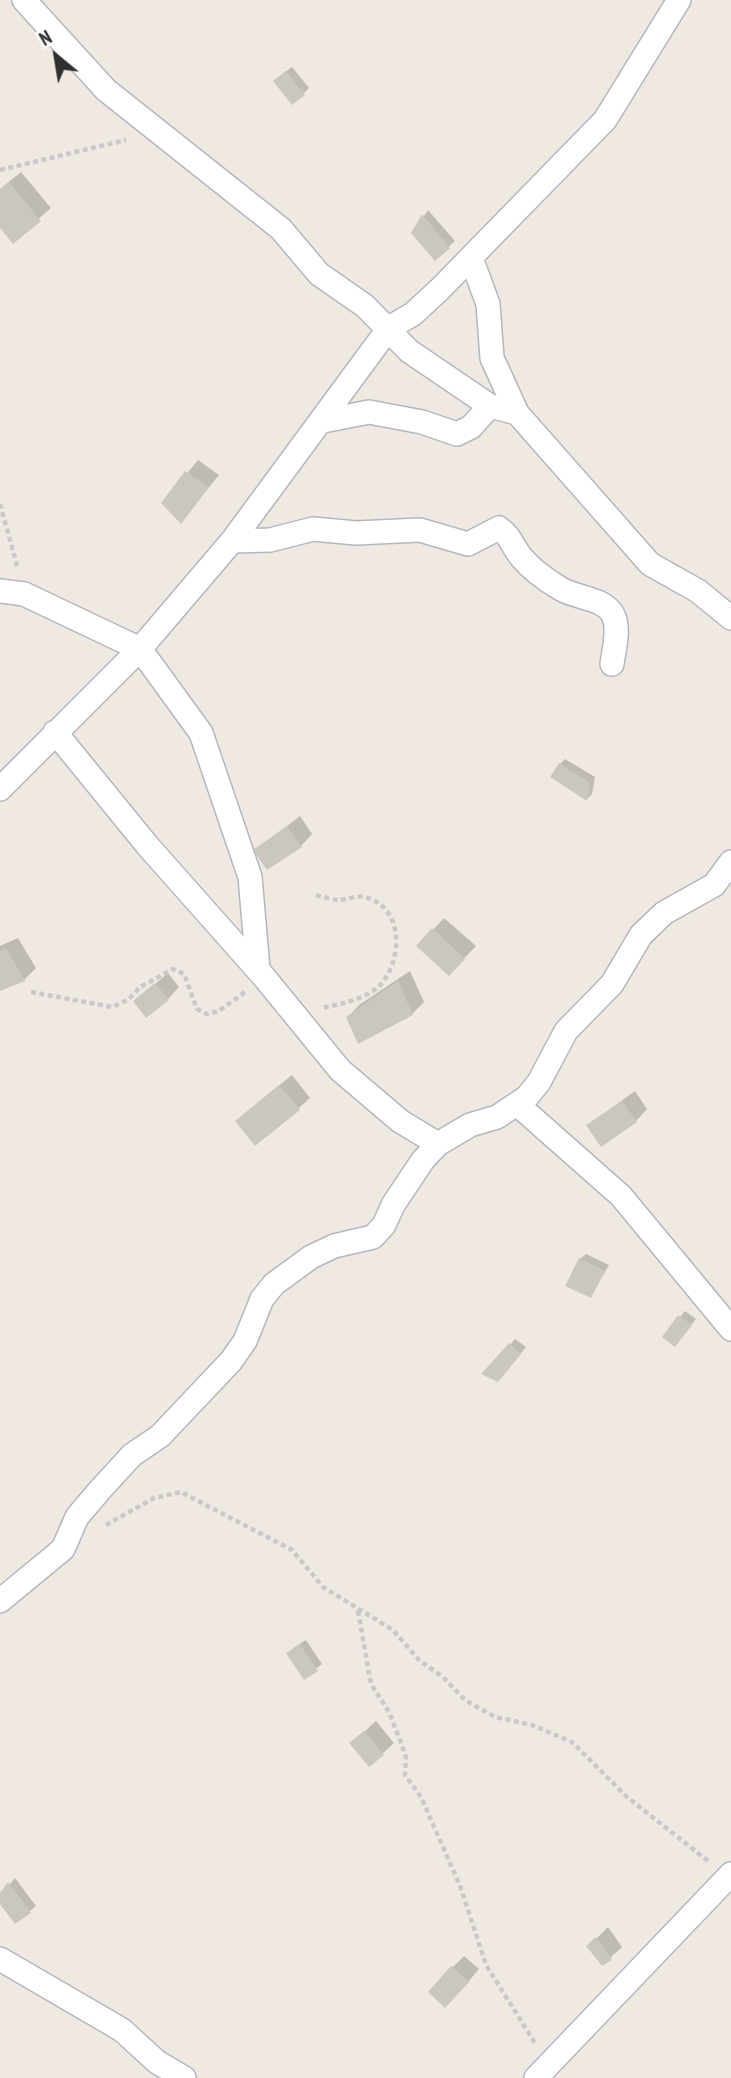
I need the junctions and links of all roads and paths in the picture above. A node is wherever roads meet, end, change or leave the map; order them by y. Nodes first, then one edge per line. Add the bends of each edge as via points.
1 (24, 0) edge
2 (679, 0) edge
3 (161, 131) junction
4 (0, 170) edge
5 (471, 258) junction
6 (389, 328) junction
7 (490, 406) junction
8 (517, 413) junction
9 (323, 421) junction
10 (0, 504) edge
11 (232, 541) junction
12 (0, 591) edge
13 (23, 594) junction
14 (731, 618) edge
15 (140, 649) junction
16 (612, 664) dead end
17 (55, 732) junction
18 (0, 789) edge
19 (731, 862) edge
20 (258, 969) junction
21 (518, 1105) junction
22 (438, 1144) junction
23 (731, 1329) edge
24 (63, 1549) junction
25 (0, 1601) edge
26 (357, 1610) junction
27 (729, 1875) edge
28 (0, 1959) edge
29 (542, 2071) edge
30 (184, 2078) edge

1 - 3 street via 106,90
2 - 5 street via 605,120
3 - 4 path
3 - 6 street via 281,229 319,274
5 - 6 street via 414,314
5 - 8 street via 488,304 492,358
6 - 7 street via 410,351
6 - 9 street
7 - 8 street
7 - 9 street via 471,427 457,434 369,412
8 - 14 street via 650,564 698,591
9 - 11 street
10 - 13 path
11 - 15 street
11 - 16 street via 270,540 313,529 356,533 420,530 468,544 499,528 536,572 575,597 610,609 616,626
12 - 13 street
13 - 15 street
15 - 17 street
15 - 20 street via 201,733 250,877
17 - 18 street
17 - 20 street via 147,845
19 - 21 street via 714,885 664,913 641,934 612,984 566,1031 539,1082
20 - 22 street via 340,1070 400,1121
21 - 22 street
21 - 23 street via 621,1196
22 - 24 street via 373,1237 334,1246 274,1284 231,1361 160,1436 132,1455 99,1491 77,1517
24 - 25 street
24 - 26 path via 154,1498 181,1492 292,1550 323,1587
26 - 27 path via 393,1630 465,1700 495,1717 572,1742 627,1797
26 - 29 path via 371,1684 400,1740 406,1757 405,1775 421,1797 460,1886 486,1965
27 - 29 street
28 - 30 street via 122,2030

